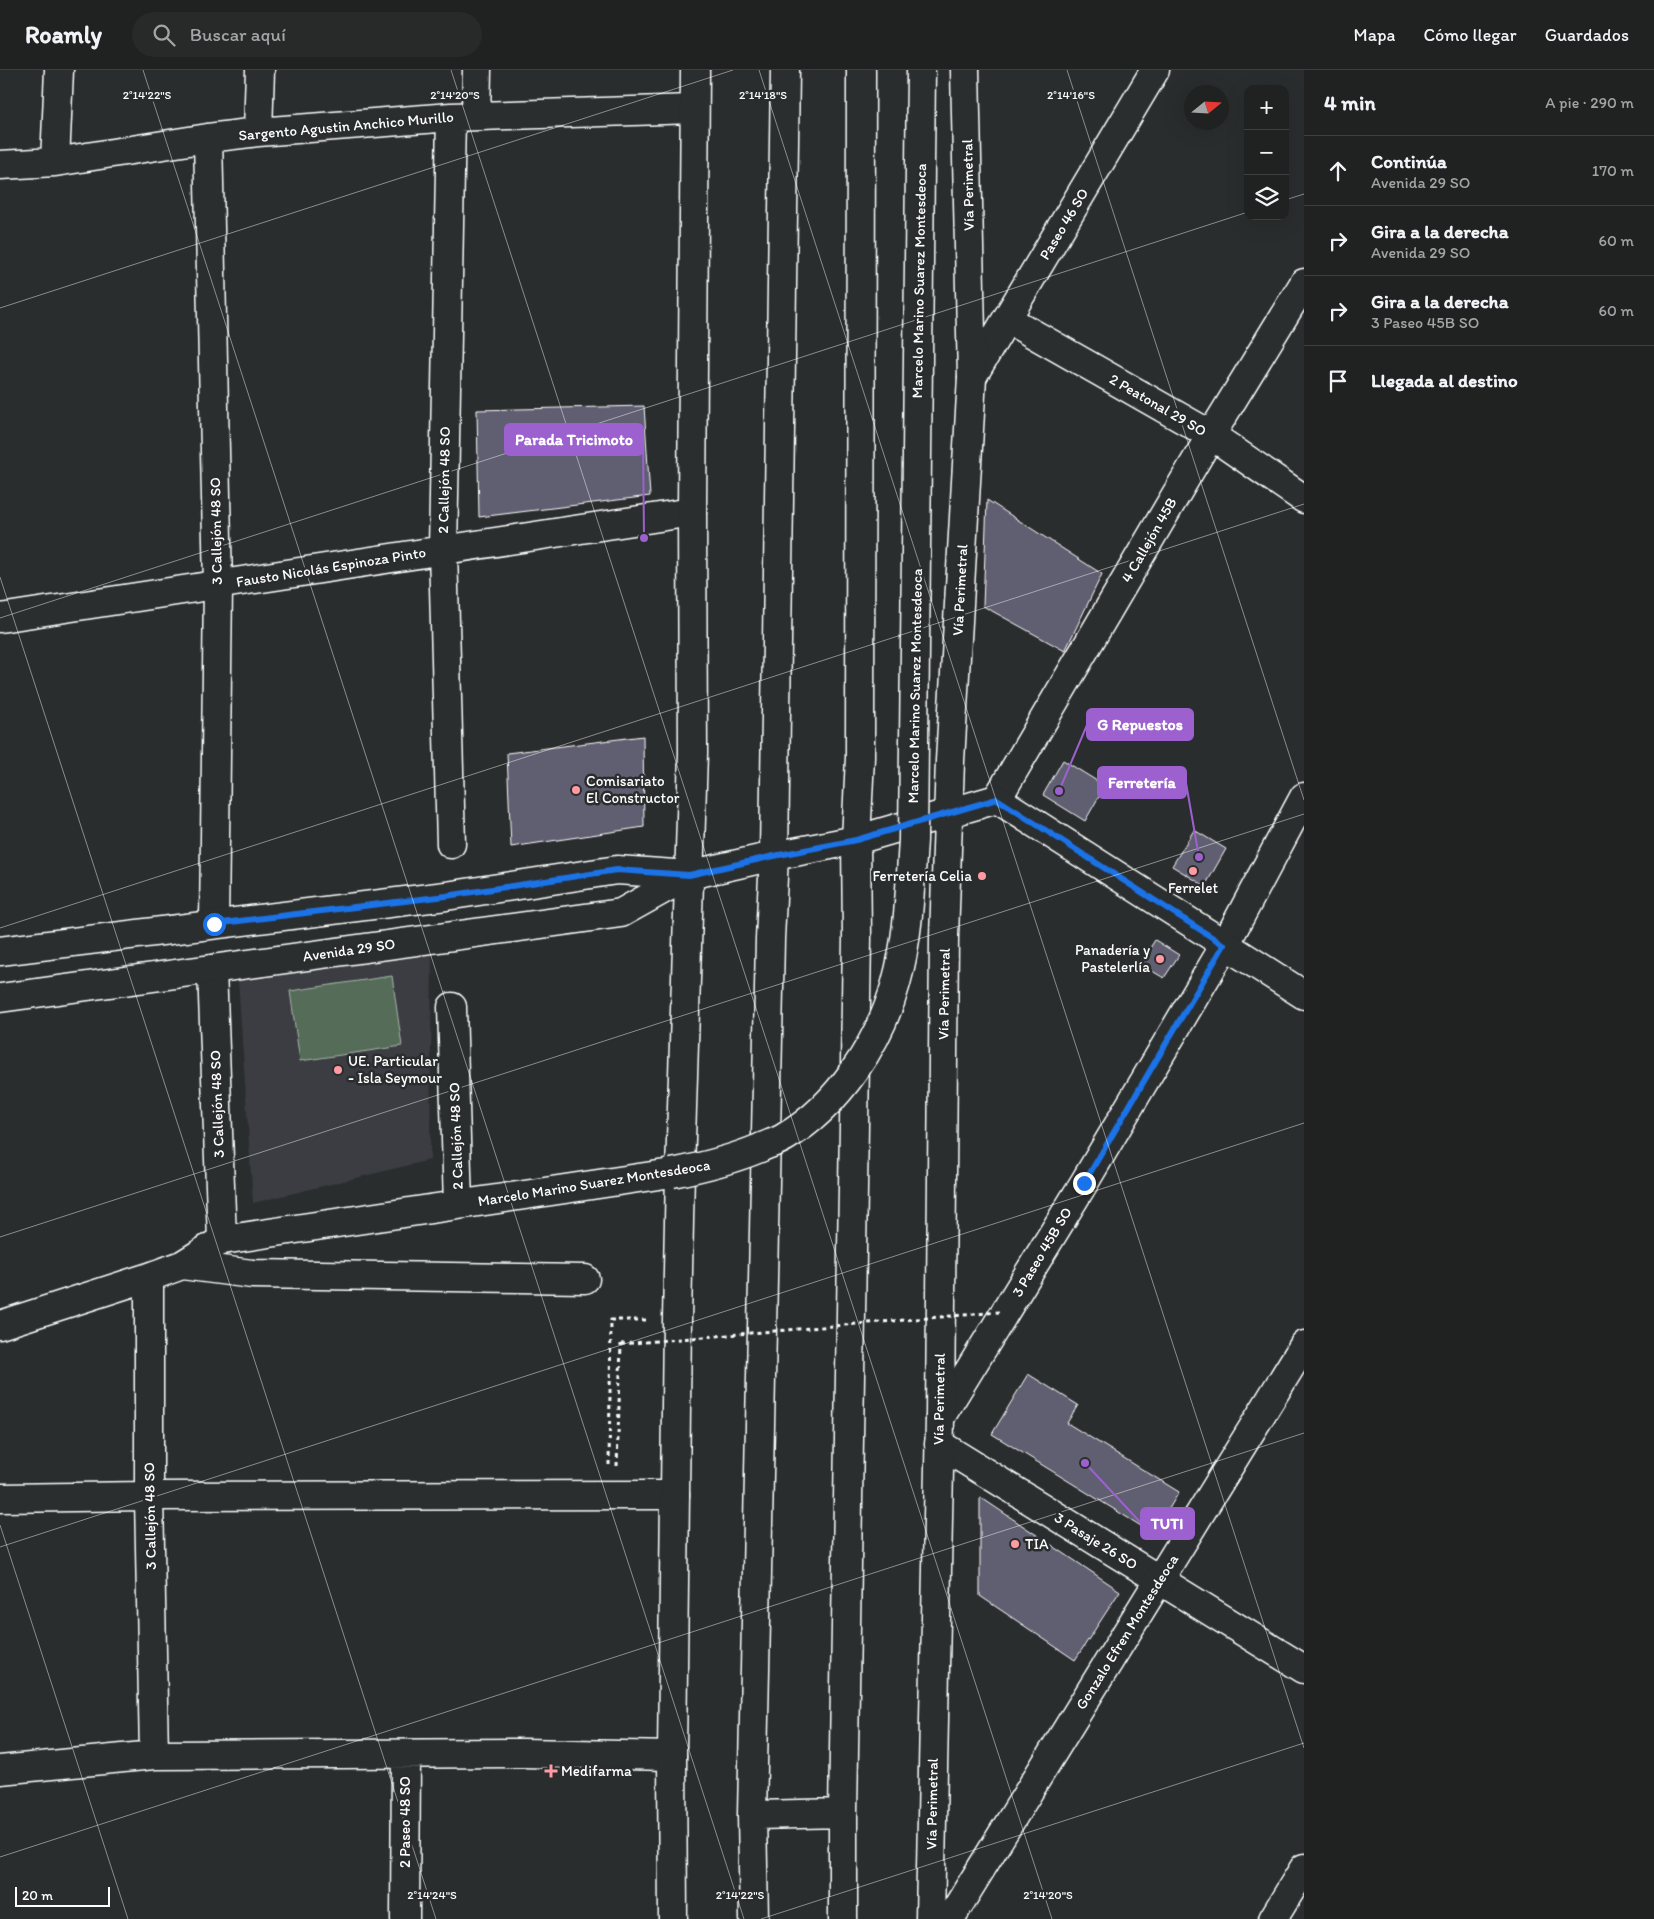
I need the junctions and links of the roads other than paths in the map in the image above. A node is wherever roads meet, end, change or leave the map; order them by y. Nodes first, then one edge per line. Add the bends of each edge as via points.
1 (59, 70) edge
2 (260, 70) edge
3 (478, 70) edge
4 (695, 70) edge
5 (785, 70) edge
6 (861, 70) edge
7 (921, 70) edge
8 (965, 70) edge
9 (1156, 70) edge
10 (694, 109) junction
11 (464, 117) junction
12 (258, 132) junction
13 (208, 138) junction
14 (55, 162) junction
15 (0, 164) edge
16 (1304, 283) edge
17 (1007, 319) junction
18 (972, 377) junction
19 (1211, 436) junction
20 (1304, 499) edge
21 (692, 512) junction
22 (443, 550) junction
23 (218, 585) junction
24 (0, 618) edge
25 (1304, 796) edge
26 (997, 799) junction
27 (948, 812) junction
28 (856, 840) junction
29 (451, 844) dead end
30 (774, 856) junction
31 (689, 875) junction
32 (214, 924) junction
33 (1224, 945) junction
34 (0, 951) edge
35 (212, 969) junction
36 (1304, 995) edge
37 (0, 998) edge
38 (452, 1007) dead end
39 (458, 1205) junction
40 (222, 1240) junction
41 (182, 1265) junction
42 (149, 1277) junction
43 (584, 1280) dead end
44 (0, 1325) edge
45 (1304, 1345) edge
46 (939, 1431) junction
47 (675, 1495) junction
48 (149, 1496) junction
49 (0, 1498) edge
50 (1159, 1580) junction
51 (1304, 1669) edge
52 (406, 1754) junction
53 (154, 1755) junction
54 (672, 1756) junction
55 (0, 1770) edge
56 (843, 1813) junction
57 (752, 1815) junction
58 (1304, 1868) edge
59 (405, 1919) edge
60 (674, 1919) edge
61 (754, 1919) edge
62 (843, 1919) edge
63 (930, 1919) edge
64 (950, 1919) edge
65 (1273, 1919) edge

1 - 14 main road
2 - 12 main road
3 - 11 main road, 2 Callejón 48 SO
4 - 10 main road
5 - 30 main road
6 - 28 main road via 860,757
7 - 39 main road, Marcelo Marino Suarez Montesdeoca, bridge via 913,840 908,918 897,983 885,1016 868,1050 842,1087 812,1117 784,1138 733,1159 672,1173
8 - 18 main road, Vía Perimetral
9 - 17 main road, Paseo 46 SO
10 - 11 main road, Sargento Agustin Anchico Murillo
10 - 21 main road
11 - 12 main road, Sargento Agustin Anchico Murillo
11 - 22 main road, 2 Callejón 48 SO
12 - 13 main road, Sargento Agustin Anchico Murillo
13 - 14 main road, Sargento Agustin Anchico Murillo
13 - 23 main road, 3 Callejón 48 SO
14 - 15 main road, Sargento Agustin Anchico Murillo
16 - 19 main road, 4 Callejón 45B
17 - 18 main road, Paseo 46 SO
17 - 19 main road, 2 Peatonal 29 SO
18 - 27 main road, Vía Perimetral
19 - 20 main road, 2 Peatonal 29 SO
19 - 26 main road, 4 Callejón 45B
21 - 22 main road, Fausto Nicolás Espinoza Pinto
21 - 31 main road via 693,753
22 - 23 main road, Fausto Nicolás Espinoza Pinto
22 - 29 main road, 2 Callejón 48 SO
23 - 24 main road, Fausto Nicolás Espinoza Pinto
23 - 32 main road, 3 Callejón 48 SO
25 - 33 main road, 3 Paseo 45B SO
26 - 27 main road, Avenida 29 SO
26 - 33 main road
27 - 28 main road, Avenida 29 SO
27 - 46 main road, Vía Perimetral
28 - 30 main road, Avenida 29 SO
28 - 56 main road
30 - 31 main road, Avenida 29 SO
30 - 57 main road
31 - 32 main road, Avenida 29 SO via 617,870 446,896
31 - 35 main road, Avenida 29 SO via 620,913
31 - 47 main road
32 - 34 main road, Avenida 29 SO
33 - 36 main road
33 - 46 main road, 3 Paseo 45B SO
35 - 37 main road, Avenida 29 SO
35 - 40 main road, 3 Callejón 48 SO
38 - 39 main road, 2 Callejón 48 SO
39 - 40 main road, Marcelo Marino Suarez Montesdeoca
40 - 41 main road, Marcelo Marino Suarez Montesdeoca
41 - 42 main road, Marcelo Marino Suarez Montesdeoca
41 - 43 main road via 252,1274
42 - 44 main road, Marcelo Marino Suarez Montesdeoca
42 - 48 main road, 3 Callejón 48 SO
45 - 50 main road, Gonzalo Efren Montesdeoca
46 - 50 main road, 3 Pasaje 26 SO
46 - 63 main road, Vía Perimetral
47 - 48 main road
47 - 54 main road
48 - 49 main road
48 - 53 main road, 3 Callejón 48 SO
50 - 51 main road, 3 Pasaje 26 SO
50 - 64 main road, Gonzalo Efren Montesdeoca
52 - 53 main road
52 - 54 main road
52 - 59 main road, 2 Paseo 48 SO
53 - 55 main road
54 - 60 main road
56 - 57 main road
56 - 62 main road
57 - 61 main road
58 - 65 main road

